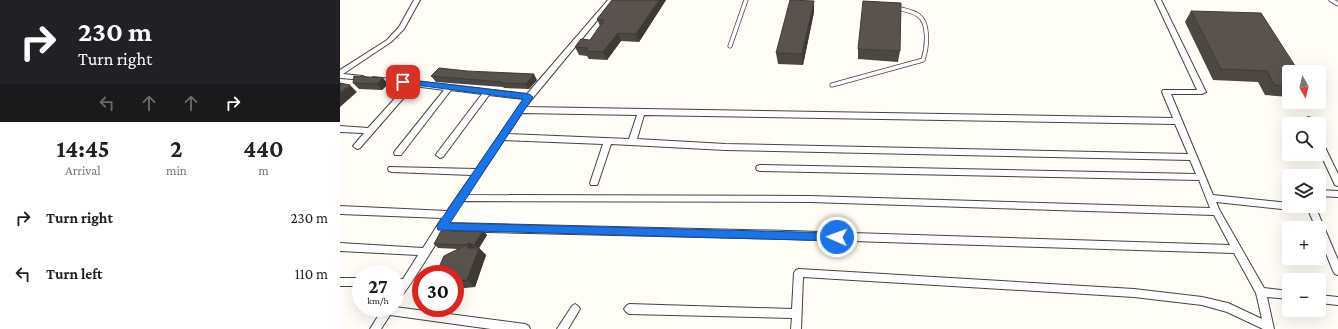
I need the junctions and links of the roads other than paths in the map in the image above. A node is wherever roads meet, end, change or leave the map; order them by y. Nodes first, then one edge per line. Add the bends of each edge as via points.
1 (417, 0) edge
2 (611, 0) edge
3 (746, 0) edge
4 (1158, 0) edge
5 (1331, 0) edge
6 (1338, 4) edge
7 (891, 5) edge
8 (730, 46) dead end
9 (340, 73) edge
10 (340, 76) edge
11 (413, 83) junction
12 (832, 85) dead end
13 (450, 87) junction
14 (487, 92) junction
15 (529, 97) junction
16 (520, 110) junction
17 (641, 112) junction
18 (1178, 121) junction
19 (340, 129) edge
20 (370, 131) junction
21 (502, 137) junction
22 (608, 141) junction
23 (632, 142) junction
24 (357, 146) dead end
25 (398, 152) dead end
26 (440, 155) dead end
27 (1193, 157) junction
28 (1326, 158) edge
29 (760, 168) dead end
30 (392, 170) dead end
31 (479, 172) junction
32 (1202, 177) junction
33 (594, 182) dead end
34 (1338, 183) edge
35 (1326, 193) edge
36 (1338, 194) edge
37 (461, 198) junction
38 (1210, 198) junction
39 (1282, 204) edge
40 (340, 210) edge
41 (1216, 212) junction
42 (1314, 213) edge
43 (448, 215) junction
44 (442, 227) junction
45 (340, 247) edge
46 (1237, 249) junction
47 (426, 252) junction
48 (1338, 271) edge
49 (340, 282) edge
50 (352, 282) edge
51 (406, 283) joint
52 (404, 286) edge
53 (1261, 292) junction
54 (1282, 294) edge
55 (1326, 300) edge
56 (1338, 301) edge
57 (575, 309) dead end
58 (629, 309) dead end
59 (404, 311) edge
60 (797, 314) junction
61 (383, 317) edge
62 (1269, 328) edge
63 (375, 329) edge
64 (525, 329) edge
65 (562, 329) edge
66 (796, 329) edge

1 - 9 street via 402,28 389,41
2 - 15 street
3 - 8 lane
4 - 18 street via 1202,92 1166,92
5 - 6 lane
7 - 12 lane via 922,18 926,24 923,60
10 - 11 street
11 - 13 street
11 - 20 street
13 - 14 street
13 - 25 street
14 - 15 street
14 - 26 street
15 - 16 street
16 - 17 street
16 - 21 street
17 - 18 street
17 - 23 street
18 - 27 street
19 - 20 street
20 - 24 street
21 - 22 street
21 - 31 street
22 - 23 street
22 - 33 street
23 - 27 street via 725,147
27 - 32 street
28 - 34 street
29 - 32 street
30 - 31 street
31 - 37 street
32 - 38 street
35 - 36 street
37 - 41 street via 810,199
37 - 43 street
38 - 39 street
38 - 41 street
40 - 43 street
41 - 46 street
42 - 48 street
43 - 44 street
44 - 46 street
44 - 47 street
45 - 47 street
46 - 53 street
47 - 51 street
49 - 50 street
51 - 52 street
53 - 54 street
53 - 62 street
55 - 56 street
57 - 65 street
58 - 60 street
59 - 64 street
60 - 62 street via 799,273 1134,293 1202,301 1222,306
60 - 66 street
61 - 63 street

